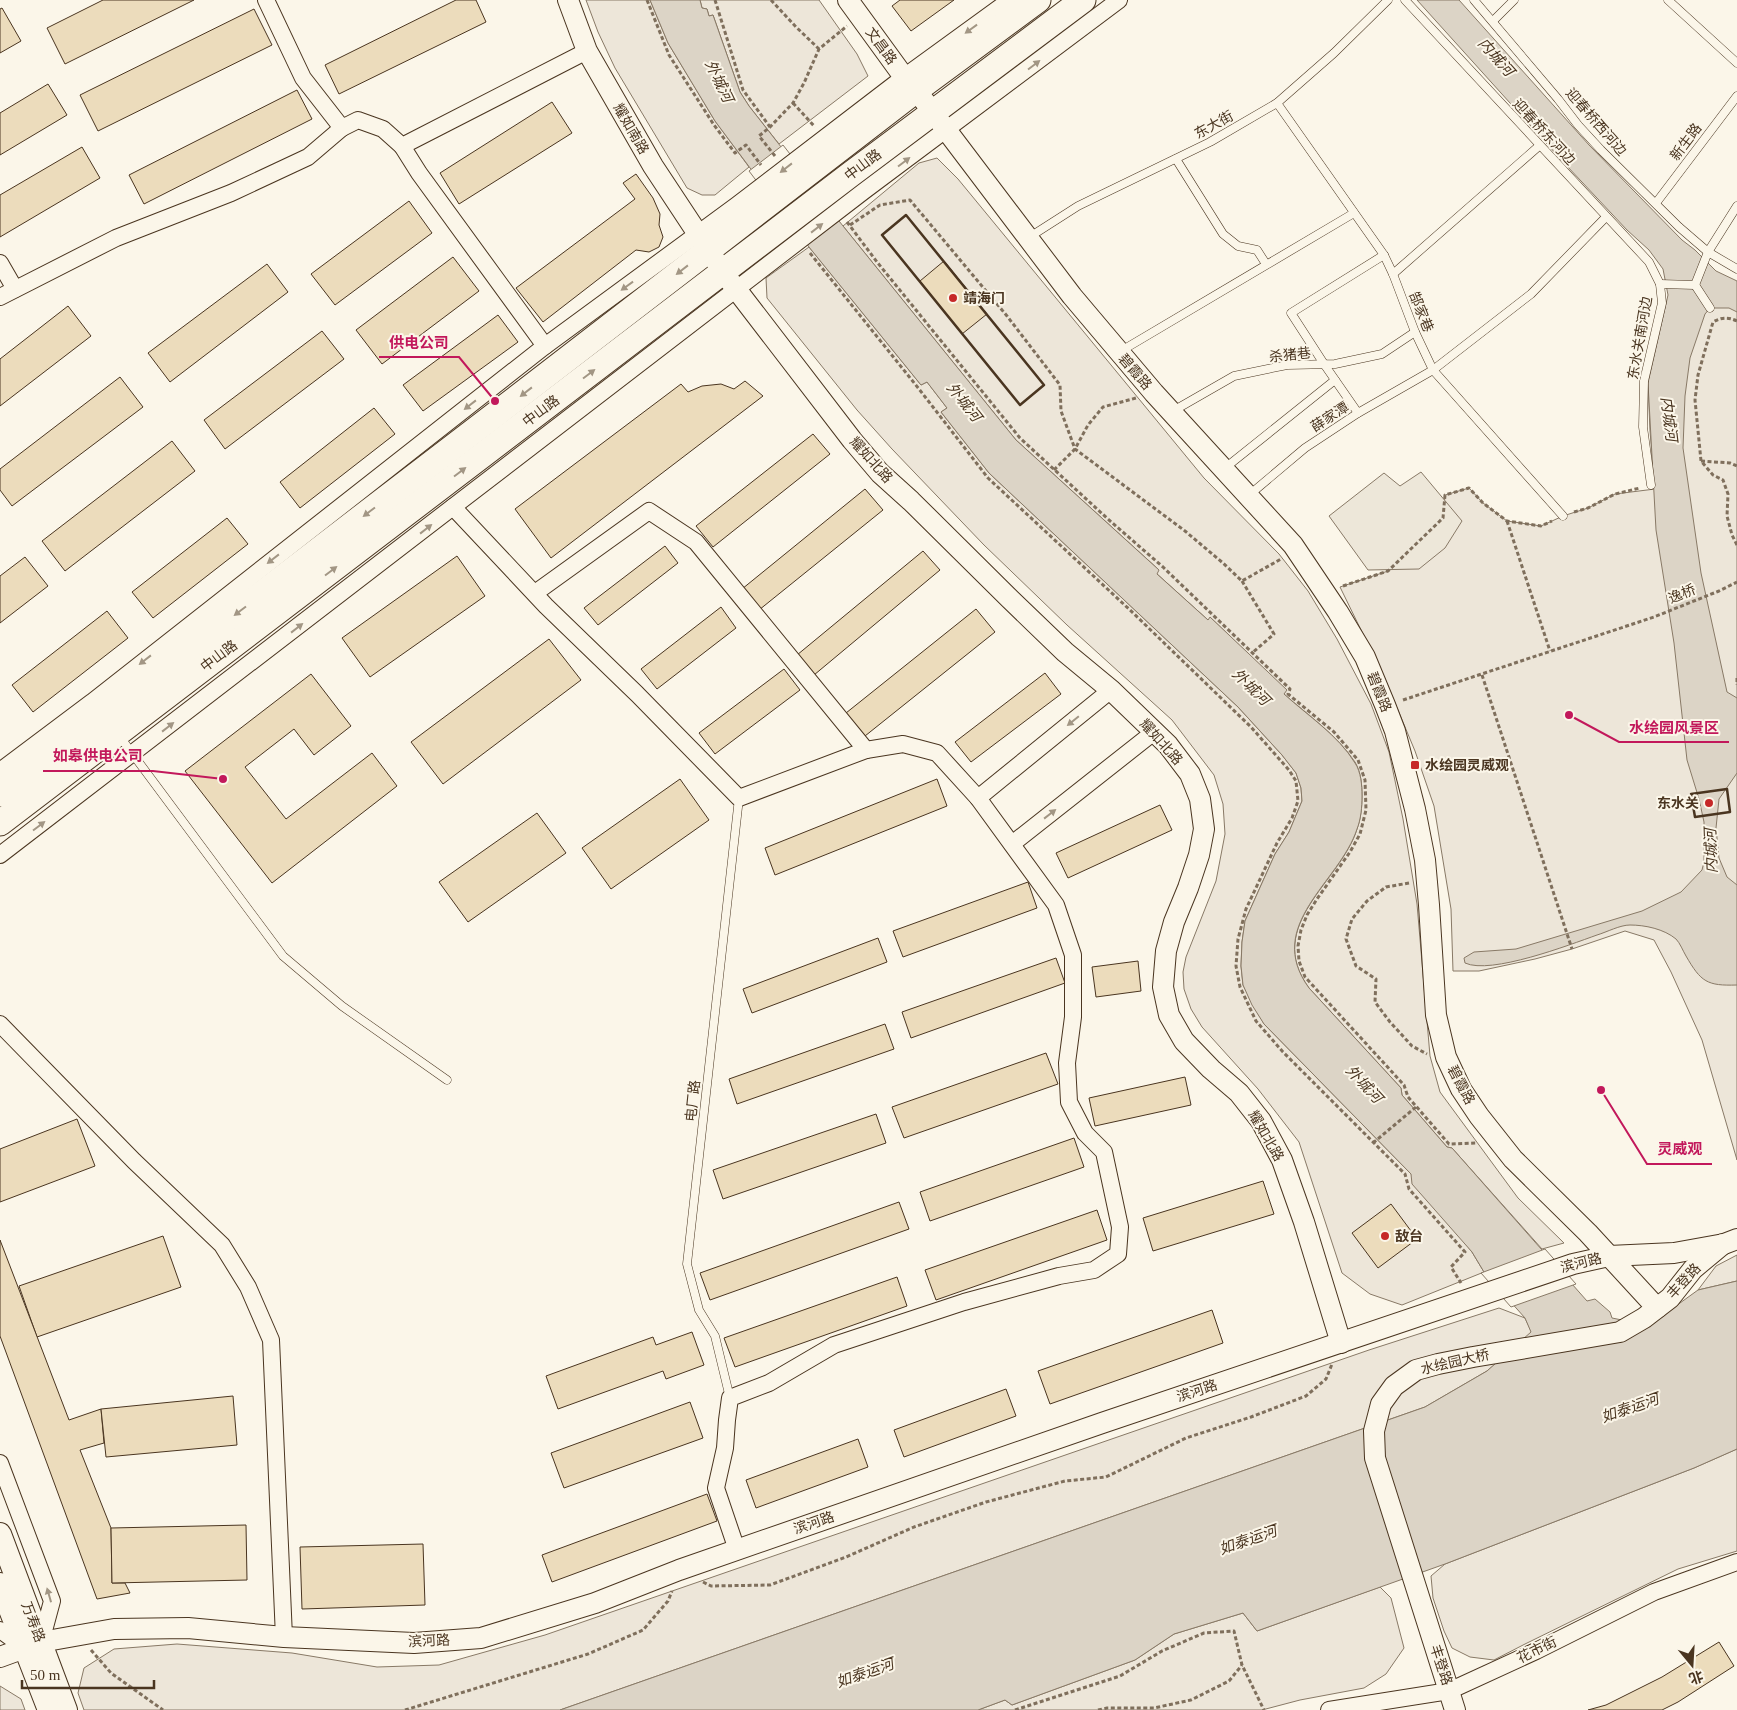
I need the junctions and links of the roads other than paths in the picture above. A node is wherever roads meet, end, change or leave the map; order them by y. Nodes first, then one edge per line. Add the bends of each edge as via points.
1 (266, 0) edge
2 (568, 0) edge
3 (848, 0) edge
4 (1010, 0) edge
5 (1038, 0) edge
6 (1083, 0) edge
7 (1119, 0) edge
8 (1388, 0) edge
9 (1405, 0) edge
10 (1474, 0) edge
11 (1514, 0) edge
12 (1668, 0) edge
13 (1493, 21) junction
14 (587, 52) junction
15 (1737, 63) edge
16 (910, 84) junction
17 (1737, 96) edge
18 (1277, 103) junction
19 (940, 122) junction
20 (342, 128) junction
21 (402, 146) junction
22 (1539, 146) junction
23 (1176, 159) junction
24 (1656, 204) junction
25 (1737, 206) edge
26 (1354, 213) junction
27 (1606, 217) junction
28 (1028, 238) junction
29 (703, 242) junction
30 (1708, 252) junction
31 (1384, 254) junction
32 (0, 263) edge
33 (1266, 264) junction
34 (1737, 269) edge
35 (1393, 274) junction
36 (730, 281) junction
37 (1660, 284) junction
38 (1695, 285) junction
39 (15, 289) junction
40 (0, 298) edge
41 (1710, 308) dead end
42 (1415, 332) junction
43 (545, 346) junction
44 (1118, 352) junction
45 (1324, 364) junction
46 (1433, 370) junction
47 (1335, 380) junction
48 (1171, 412) junction
49 (1358, 413) junction
50 (1224, 468) junction
51 (1651, 485) road end
52 (1248, 496) junction
53 (454, 507) junction
54 (1563, 516) road end
55 (535, 592) junction
56 (1111, 690) junction
57 (1154, 732) junction
58 (117, 733) junction
59 (866, 750) junction
60 (133, 754) junction
61 (0, 771) edge
62 (0, 794) edge
63 (739, 798) junction
64 (978, 798) junction
65 (0, 824) edge
66 (1012, 844) junction
67 (0, 855) edge
68 (0, 1024) edge
69 (447, 1080) dead end
70 (1730, 1242) edge
71 (1609, 1256) junction
72 (1650, 1313) junction
73 (1341, 1343) junction
74 (730, 1398) junction
75 (0, 1463) edge
76 (0, 1534) edge
77 (737, 1550) junction
78 (1737, 1562) edge
79 (0, 1584) edge
80 (1426, 1620) joint
81 (0, 1630) edge
82 (284, 1637) junction
83 (33, 1645) junction
84 (0, 1657) edge
85 (1449, 1691) junction
86 (48, 1710) edge
87 (66, 1710) edge
88 (1330, 1710) edge
89 (1455, 1710) edge

1 - 20 street via 303,78
2 - 14 street, 耀如南路
3 - 16 street, 文昌路
4 -> 16 street
5 - 16 main road, 中山路
6 - 19 main road, 中山路
19 -> 7 street
8 - 18 lane, 东大街 via 1334,54
9 - 22 lane, 迎春桥东河边
10 - 13 lane, 迎春桥西河边
11 - 13 lane
12 - 15 lane
13 - 24 lane, 迎春桥西河边 via 1578,124
14 - 21 street
14 - 29 street, 耀如南路 via 653,166
16 - 19 street, 碧霞路
16 -> 29 main road, 中山路
17 - 24 lane, 新生路
18 - 23 lane, 东大街
18 - 26 lane, 郜家巷
19 - 28 street, 碧霞路
36 -> 19 main road, 中山路
20 - 21 street via 358,120 383,129
20 - 39 street via 308,157 231,193 116,238
21 - 43 street
22 - 27 lane, 迎春桥东河边
22 - 35 lane
23 - 28 lane, 东大街 via 1078,206
23 - 33 lane via 1223,234 1238,246 1257,250
24 - 30 lane, 迎春桥西河边
25 - 30 lane
26 - 31 lane, 郜家巷
26 - 33 lane
27 - 37 lane, 迎春桥东河边 via 1649,262
27 - 46 lane, 薛家潭 via 1531,294
28 - 44 street, 碧霞路
29 - 36 street, 耀如北路
29 -> 43 street
29 -> 62 main road, 中山路 via 500,412
30 - 34 lane, 迎春桥西河边
30 - 38 lane
31 - 35 lane, 郜家巷
31 - 45 lane via 1291,314
32 - 39 street
33 - 44 lane
35 - 42 lane, 郜家巷
36 - 53 street
36 - 56 street, 耀如北路 via 880,473 1065,652
58 -> 36 main road, 中山路
37 - 38 lane
37 - 51 lane, 东水关南河边 via 1662,304 1644,381 1643,428
38 - 41 lane
39 - 40 street
42 - 45 lane, 杀猪巷 via 1382,354
42 - 46 lane, 郜家巷
43 -> 61 street
44 - 48 street, 碧霞路
45 - 47 lane
45 - 48 lane, 杀猪巷 via 1287,365 1234,376
46 - 49 lane, 薛家潭
46 - 54 lane, 郜家巷
47 - 49 lane
47 - 50 lane
48 - 50 street, 碧霞路
49 - 52 lane, 薛家潭 via 1304,448
50 - 52 street, 碧霞路
52 - 71 street, 碧霞路 via 1297,550 1327,594 1365,657 1386,705 1415,810 1427,880 1436,1015 1451,1068 1479,1116 1513,1159
53 - 55 street
60 -> 53 street
55 - 59 street via 649,511 696,542
55 - 63 street
56 - 57 street, 耀如北路
56 -> 64 street
66 -> 57 street
57 - 73 street, 耀如北路 via 1190,774 1200,799 1204,829 1199,855 1166,952 1163,987 1169,1015 1184,1041 1239,1094 1261,1121 1282,1160
58 - 60 lane
58 - 65 main road, 中山路
59 - 63 street
59 - 64 street via 902,744 937,753
67 -> 60 street
60 - 69 lane via 283,956 342,1006
63 - 74 lane, 电厂路 via 687,1264 699,1310 715,1336
64 - 66 street
66 - 74 street via 1056,905 1073,955 1073,1017 1067,1063 1070,1102 1085,1133 1104,1152 1120,1227 1118,1254 1094,1270 1059,1276 964,1302 834,1345 769,1383
68 - 82 street via 134,1161 222,1245 248,1287 271,1340
70 - 71 street via 1674,1253
70 - 72 street, 丰登路 via 1693,1269 1670,1298
71 - 72 street, 碧霞路
71 - 73 street, 滨河路 via 1573,1264
72 - 80 street, 水绘园大桥 via 1620,1332 1438,1364 1416,1370 1394,1386 1381,1404 1374,1431 1375,1458
73 - 77 street, 滨河路
74 - 77 street via 725,1448 716,1488
83 -> 75 street via 52,1602
76 - 83 main road, 万寿路
77 - 82 street, 滨河路 via 595,1603 482,1638 414,1643
78 - 85 street, 花市街 via 1654,1592
79 - 83 main road, 万寿路
80 - 85 street, 丰登路
81 - 83 street
82 - 83 street, 滨河路 via 188,1628 114,1630
83 - 84 street, 滨河路
83 - 86 main road, 万寿路
83 - 87 main road, 万寿路
85 - 88 street, 花市街
85 - 89 street, 丰登路

